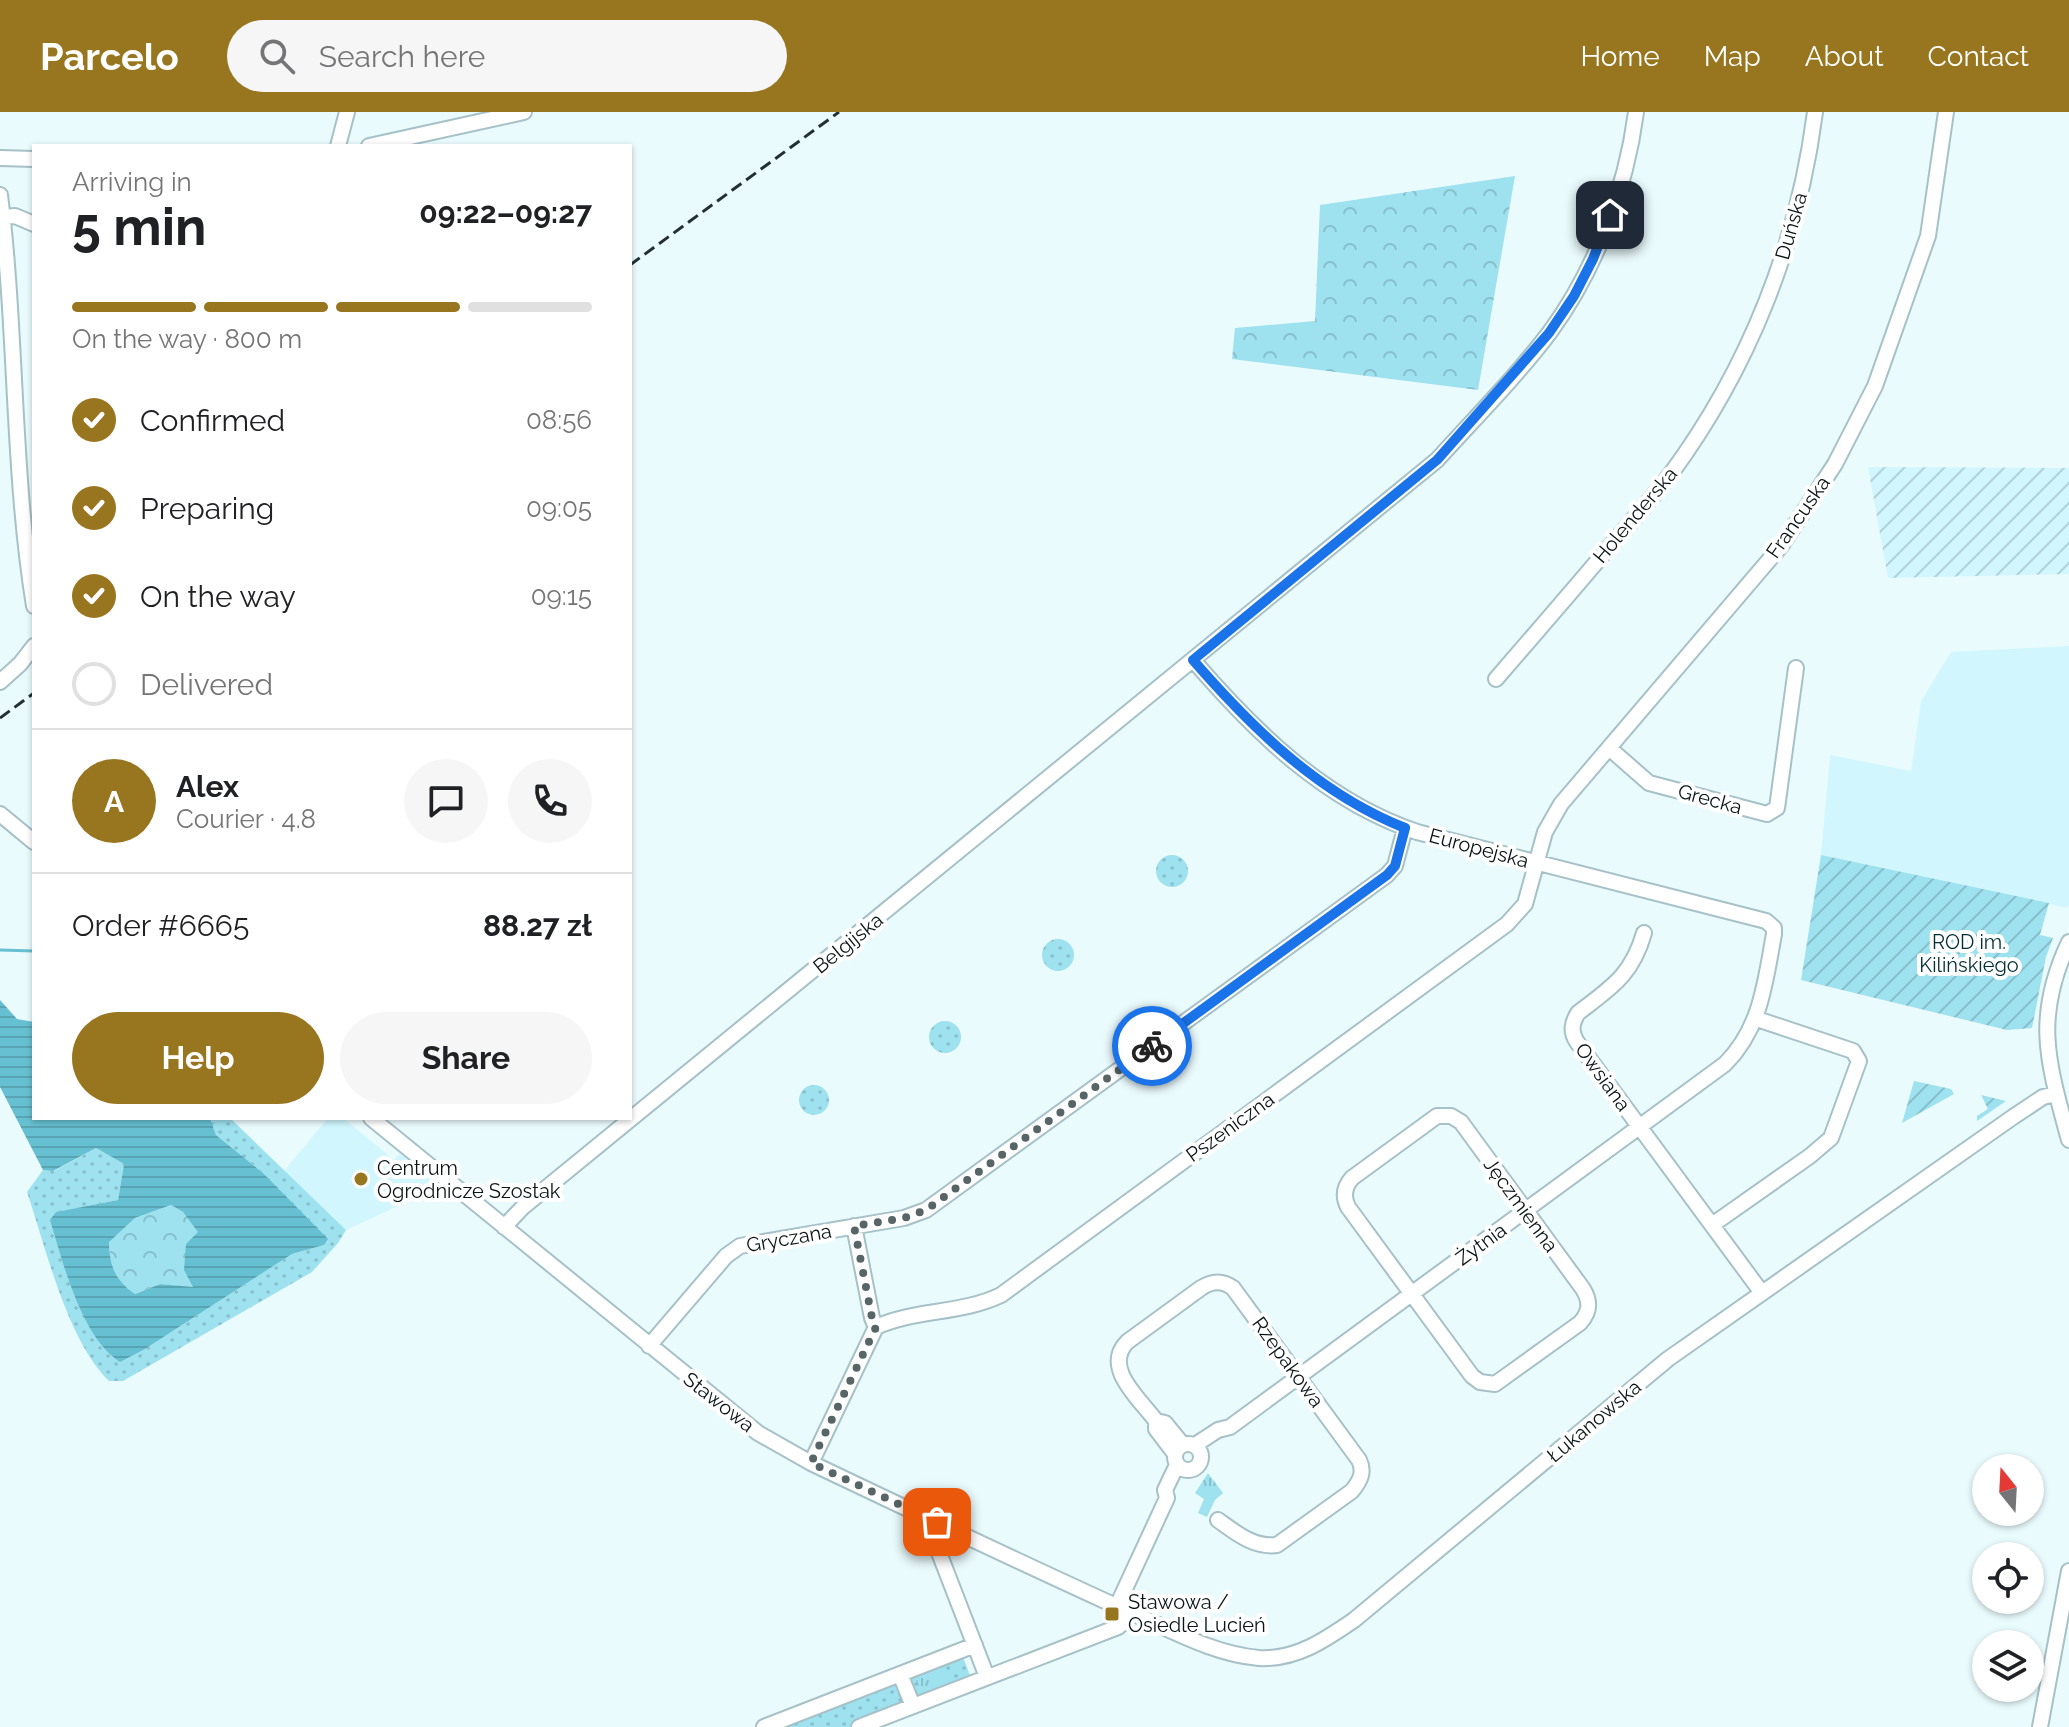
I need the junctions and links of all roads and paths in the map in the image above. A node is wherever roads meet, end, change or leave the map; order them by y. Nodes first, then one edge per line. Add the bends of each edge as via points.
1 (347, 112) edge
2 (524, 112) edge
3 (1636, 112) edge
4 (1815, 112) edge
5 (1946, 112) edge
6 (339, 144) edge
7 (378, 144) edge
8 (0, 158) edge
9 (32, 159) edge
10 (0, 195) edge
11 (3, 217) junction
12 (32, 223) edge
13 (1754, 336) joint
14 (28, 538) edge
15 (32, 583) edge
16 (32, 649) edge
17 (1193, 660) junction
18 (1796, 668) dead end
19 (1496, 679) dead end
20 (0, 682) edge
21 (1609, 748) junction
22 (0, 814) edge
23 (1405, 828) junction
24 (32, 840) edge
25 (1536, 863) junction
26 (1770, 924) joint
27 (1644, 933) dead end
28 (2069, 942) edge
29 (1757, 1019) junction
30 (2056, 1094) junction
31 (632, 1118) edge
32 (373, 1120) edge
33 (630, 1120) edge
34 (1640, 1127) junction
35 (2069, 1140) edge
36 (1525, 1211) junction
37 (1712, 1225) junction
38 (854, 1226) junction
39 (504, 1227) junction
40 (1762, 1293) junction
41 (1412, 1294) junction
42 (876, 1327) junction
43 (649, 1346) junction
44 (1299, 1377) junction
45 (1186, 1456) junction
46 (811, 1463) junction
47 (1218, 1520) dead end
48 (937, 1522) junction
49 (2069, 1571) edge
50 (1123, 1609) junction
51 (975, 1645) junction
52 (900, 1674) junction
53 (987, 1677) junction
54 (913, 1706) junction
55 (764, 1727) edge
56 (859, 1727) edge
57 (2040, 1727) edge

1 - 6 street
2 - 7 street
3 - 17 street, Belgijska via 1625,169 1593,259 1549,333 1437,460
4 - 13 street, Duńska via 1808,167
5 - 21 street, Francuska via 1928,236 1875,386 1835,464 1781,546
8 - 9 street
10 - 11 street
11 - 12 street
11 - 14 street
13 - 19 street, Holenderska via 1719,403 1669,476
14 - 15 street
16 - 20 street
17 - 23 street, Europejska via 1273,745 1326,785
17 - 31 street, Belgijska
18 - 21 street, Grecka via 1777,808 1767,814 1649,783
21 - 25 street, Francuska via 1555,813
22 - 24 street
23 - 25 street, Europejska
23 - 38 street, Gryczana via 1395,866 1387,875 926,1210
25 - 26 street, Europejska
25 - 42 street, Pszeniczna via 1525,904 1507,924 1001,1295
26 - 29 street, Żytnia via 1774,934
27 - 34 street, Owsiana via 1626,975 1578,1013 1572,1026 1577,1042
28 - 30 street via 2054,981 2047,1027
29 - 34 street, Żytnia via 1725,1064
29 - 37 street via 1853,1051 1857,1066 1831,1138
30 - 35 street
30 - 40 street, Łukanowska via 2013,1117
32 - 39 street, Stawowa
33 - 39 street, Belgijska
34 - 36 street, Żytnia
34 - 37 street, Owsiana
36 - 41 street, Żytnia
36 - 41 street, Jęczmienna via 1586,1294 1589,1309 1580,1323 1501,1381 1486,1384 1472,1376
36 - 41 street, Jęczmienna via 1461,1122 1451,1116 1433,1118 1374,1161 1348,1182 1346,1202
37 - 40 street, Owsiana
38 - 42 street
38 - 43 street, Gryczana via 735,1249
39 - 43 street, Stawowa
40 - 50 street, Łukanowska via 1668,1359 1354,1620 1308,1649 1272,1658 1235,1654
41 - 44 street, Żytnia
42 - 46 street
43 - 46 street, Stawowa via 739,1419
44 - 45 street, Żytnia via 1226,1435
44 - 45 street, Rzepakowa via 1233,1288 1214,1282 1201,1288 1127,1342 1119,1354 1118,1368
44 - 47 street, Rzepakowa via 1359,1460 1357,1484 1277,1545 1255,1543
45 - 50 street via 1165,1490 1167,1498
46 - 48 street, Stawowa
48 - 50 street, Stawowa
48 - 51 street via 933,1537
49 - 57 street
50 - 53 street via 1127,1618 1118,1627
51 - 52 street
51 - 53 street
52 - 54 street
52 - 55 street
53 - 54 street
54 - 56 street

